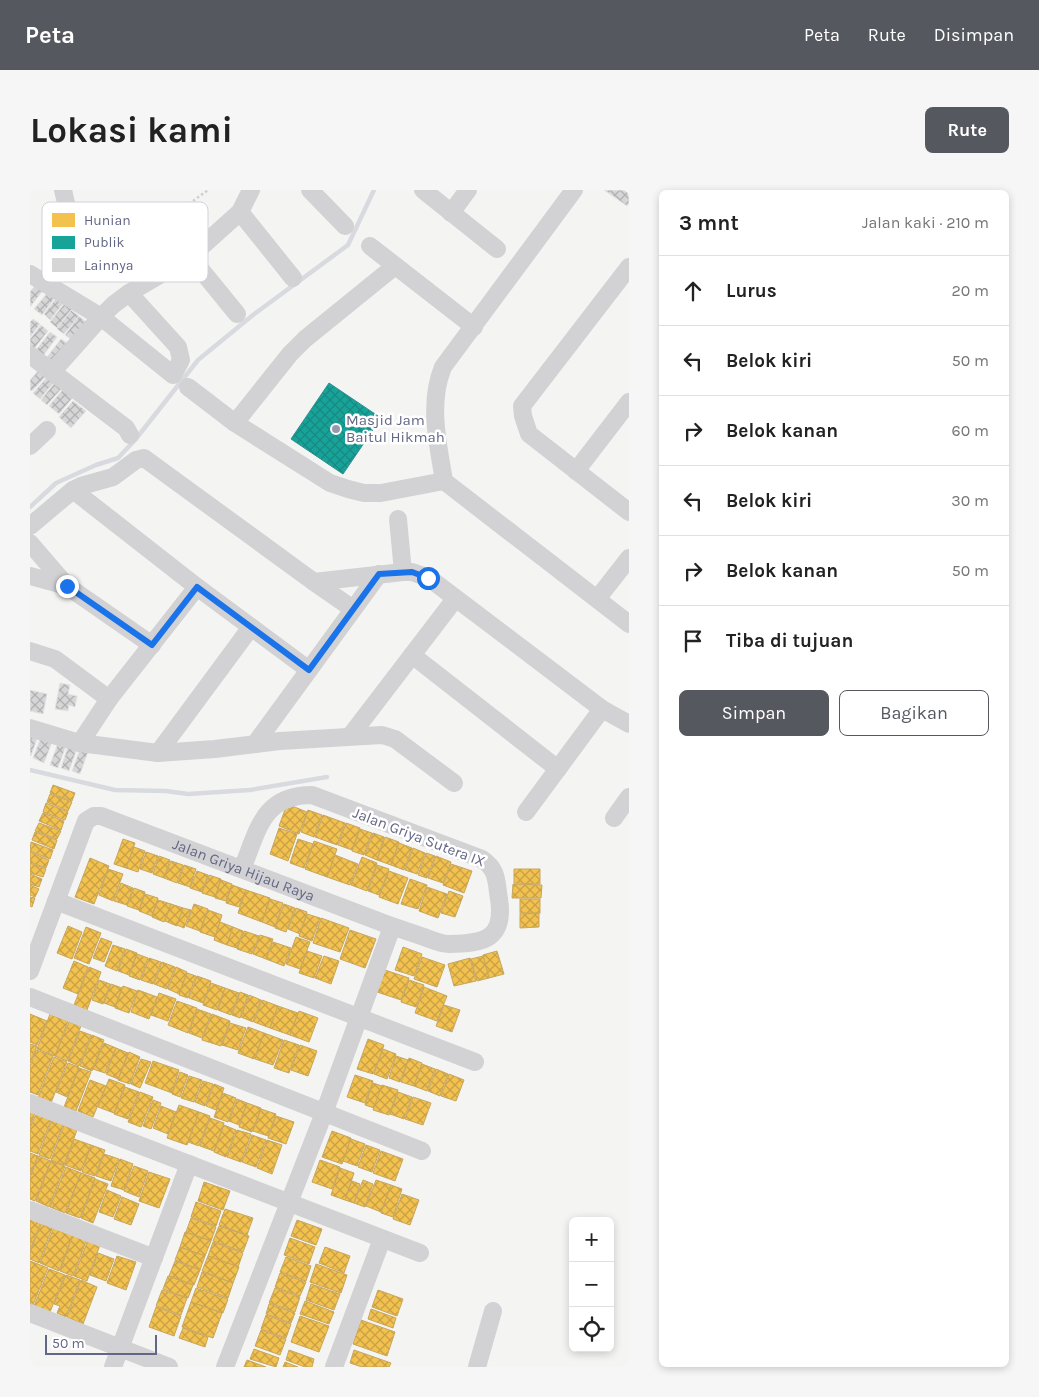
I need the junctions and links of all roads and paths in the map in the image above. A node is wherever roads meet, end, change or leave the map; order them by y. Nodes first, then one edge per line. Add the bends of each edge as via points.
1 (208, 190) edge
2 (310, 190) edge
3 (423, 190) edge
4 (468, 190) edge
5 (574, 190) edge
6 (248, 192) edge
7 (192, 202) edge
8 (240, 212) junction
9 (451, 213) junction
10 (344, 226) dead end
11 (208, 241) edge
12 (370, 246) dead end
13 (497, 249) dead end
14 (395, 266) junction
15 (629, 267) edge
16 (293, 278) dead end
17 (208, 279) edge
18 (55, 282) edge
19 (147, 282) edge
20 (129, 292) junction
21 (237, 314) dead end
22 (101, 317) junction
23 (474, 326) junction
24 (30, 355) edge
25 (52, 372) junction
26 (188, 387) dead end
27 (629, 402) edge
28 (235, 423) junction
29 (47, 430) dead end
30 (130, 435) dead end
31 (30, 446) edge
32 (576, 471) junction
33 (444, 481) junction
34 (73, 490) junction
35 (629, 512) edge
36 (398, 519) dead end
37 (30, 526) edge
38 (30, 543) edge
39 (629, 558) edge
40 (403, 572) junction
41 (379, 574) junction
42 (30, 576) edge
43 (314, 582) junction
44 (67, 586) junction
45 (197, 587) junction
46 (455, 599) junction
47 (597, 599) junction
48 (354, 609) junction
49 (629, 624) edge
50 (251, 627) junction
51 (152, 645) junction
52 (30, 651) edge
53 (412, 655) junction
54 (309, 670) junction
55 (109, 699) junction
56 (602, 709) junction
57 (629, 724) edge
58 (30, 728) edge
59 (351, 735) junction
60 (80, 743) junction
61 (255, 744) junction
62 (158, 753) junction
63 (558, 769) junction
64 (454, 783) dead end
65 (629, 797) edge
66 (526, 812) dead end
67 (614, 818) dead end
68 (242, 869) junction
69 (56, 901) junction
70 (392, 927) junction
71 (30, 971) edge
72 (30, 997) edge
73 (359, 1018) junction
74 (474, 1062) dead end
75 (30, 1103) edge
76 (324, 1113) junction
77 (422, 1151) dead end
78 (189, 1164) junction
79 (288, 1202) junction
80 (30, 1210) edge
81 (382, 1239) junction
82 (420, 1253) dead end
83 (154, 1258) junction
84 (493, 1311) dead end
85 (30, 1314) edge
86 (121, 1348) junction
87 (113, 1367) edge
88 (169, 1367) edge
89 (225, 1367) edge
90 (334, 1367) edge
91 (477, 1367) edge

1 - 7 path
2 - 10 street
3 - 9 street
4 - 9 street
5 - 23 street
6 - 8 street
8 - 11 street
8 - 16 street
9 - 13 street
12 - 14 street
14 - 23 street
14 - 28 street via 300,344
15 - 32 street via 522,406 529,434
17 - 21 street
18 - 22 street
19 - 20 street
20 - 22 street
20 - 22 street via 178,347 181,360 172,376
22 - 25 street
23 - 33 street via 443,367 437,382 435,422
24 - 25 street
25 - 30 street via 126,428
26 - 28 street
27 - 32 street
28 - 33 street via 348,490 381,493
29 - 31 street
32 - 35 street
33 - 47 street
34 - 37 street
34 - 43 street via 113,477 136,460 148,459
34 - 45 street
36 - 40 street
38 - 44 street
39 - 47 street
40 - 41 street
40 - 46 street via 428,578
41 - 43 street
41 - 48 street
42 - 44 street
43 - 48 street
44 - 51 street
45 - 50 street
45 - 51 street
46 - 53 street
46 - 56 street
47 - 49 street
48 - 54 street
50 - 54 street
50 - 62 street
51 - 55 street
52 - 55 street via 55,659
53 - 59 street
53 - 63 street
54 - 61 street
55 - 60 street
56 - 57 street
56 - 63 street
58 - 60 street
59 - 61 street
59 - 64 street via 389,737
60 - 62 street
61 - 62 street
63 - 66 street
65 - 67 street
68 - 69 street, Jalan Griya Hijau Raya via 94,816 86,821
68 - 70 street, Jalan Griya Hijau Raya
68 - 70 street, Jalan Griya Sutera IX via 264,816 279,802 300,795 312,795 491,865 501,913 497,930 490,936 478,941 447,944
69 - 71 street
69 - 73 street
70 - 73 street
72 - 76 street
73 - 74 street
73 - 76 street
75 - 78 street
76 - 77 street
76 - 79 street
78 - 79 street
78 - 83 street
79 - 81 street
79 - 89 street
80 - 83 street
81 - 82 street
81 - 90 street
83 - 86 street
84 - 91 street
85 - 86 street
86 - 87 street
86 - 88 street

